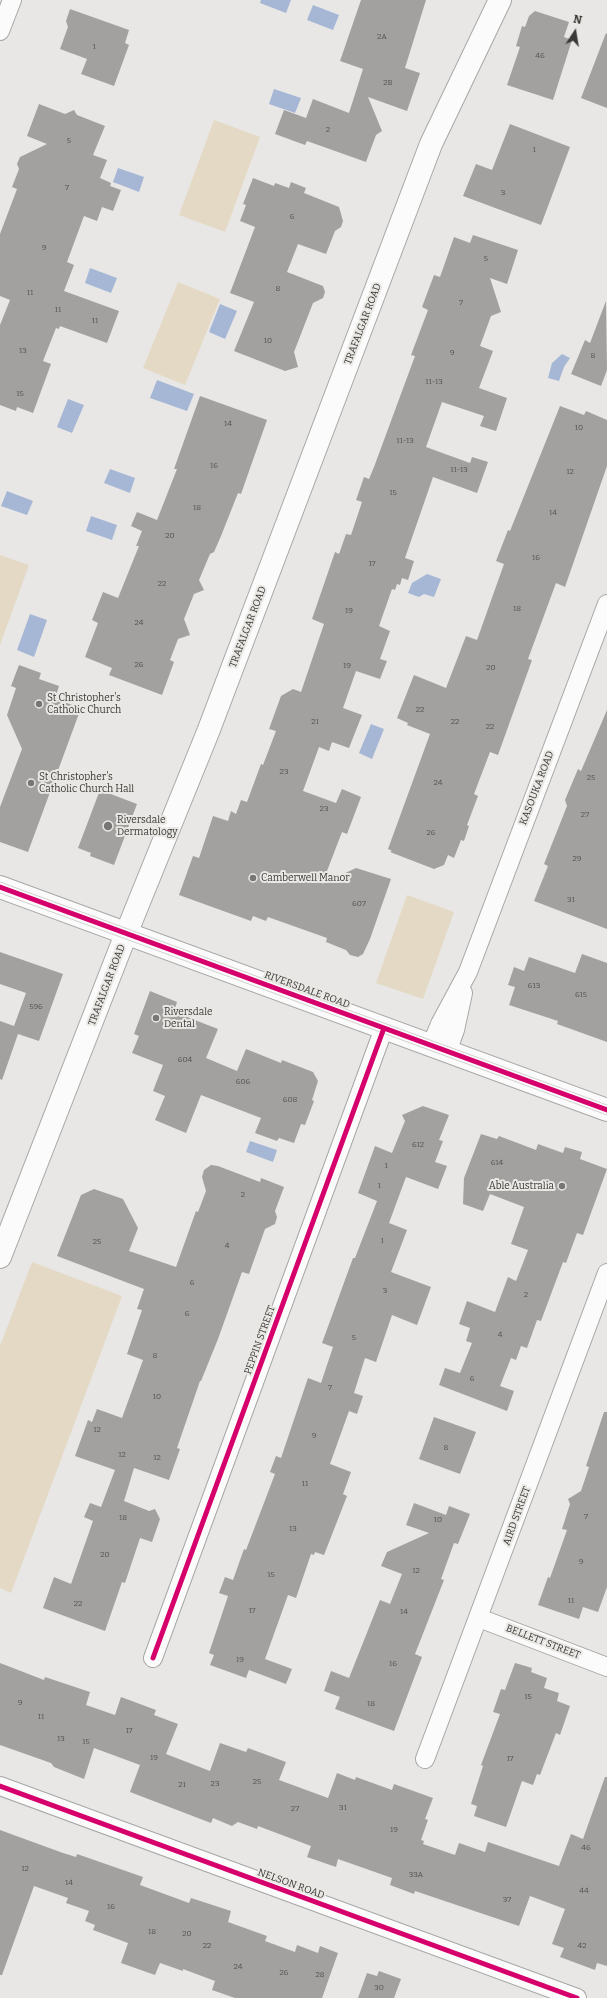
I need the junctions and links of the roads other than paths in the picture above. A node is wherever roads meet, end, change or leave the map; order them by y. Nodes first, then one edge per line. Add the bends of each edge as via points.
1 (12, 0) edge
2 (500, 0) edge
3 (0, 31) edge
4 (607, 604) edge
5 (0, 887) edge
6 (126, 934) junction
7 (384, 1028) junction
8 (439, 1049) junction
9 (607, 1110) edge
10 (0, 1257) edge
11 (607, 1273) edge
12 (479, 1618) junction
13 (153, 1658) dead end
14 (607, 1667) edge
15 (425, 1759) dead end
16 (0, 1786) edge
17 (577, 1998) edge

1 - 3 street
2 - 6 main road, TRAFALGAR ROAD via 431,144 208,732
4 - 8 street, KASOUKA ROAD via 468,972 440,1024
5 - 6 main road, RIVERSDALE ROAD
6 - 7 main road, RIVERSDALE ROAD
6 - 10 main road, TRAFALGAR ROAD
7 - 8 main road, RIVERSDALE ROAD
7 - 13 street, PEPPIN STREET
8 - 9 main road, RIVERSDALE ROAD
11 - 12 street, AIRD STREET
12 - 14 street, BELLETT STREET
12 - 15 street, AIRD STREET
16 - 17 street, NELSON ROAD

